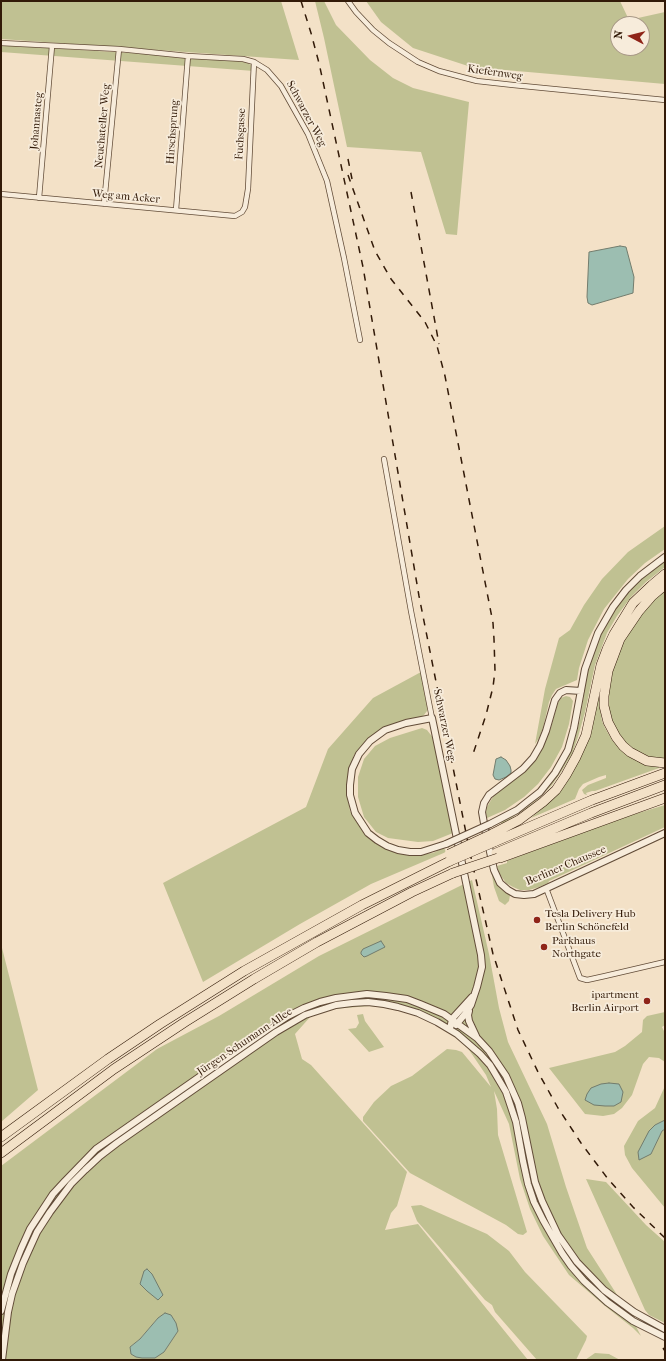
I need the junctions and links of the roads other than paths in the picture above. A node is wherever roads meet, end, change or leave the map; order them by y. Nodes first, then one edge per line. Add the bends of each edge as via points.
1 (348, 1) edge
2 (1, 43) edge
3 (52, 46) junction
4 (119, 49) junction
5 (188, 56) junction
6 (254, 62) junction
7 (665, 100) edge
8 (1, 194) edge
9 (39, 198) junction
10 (104, 204) junction
11 (245, 207) joint
12 (176, 210) junction
13 (360, 340) dead end
14 (384, 459) dead end
15 (665, 557) edge
16 (665, 574) edge
17 (665, 585) edge
18 (580, 691) junction
19 (432, 718) junction
20 (665, 763) edge
21 (665, 773) edge
22 (665, 784) edge
23 (665, 798) edge
24 (665, 832) edge
25 (493, 838) junction
26 (497, 856) junction
27 (546, 888) junction
28 (665, 962) edge
29 (474, 995) junction
30 (471, 1005) junction
31 (452, 1019) junction
32 (458, 1023) junction
33 (450, 1029) junction
34 (477, 1038) junction
35 (1, 1137) edge
36 (1, 1153) edge
37 (1, 1311) edge
38 (665, 1329) edge
39 (665, 1338) edge
40 (2, 1360) edge

1 - 7 street, Kiefernweg via 363,20 389,43 418,62 439,71 477,81
2 - 3 street, Schwarzer Weg
3 - 4 street, Schwarzer Weg
3 - 9 street, Johannasteg
4 - 5 street, Schwarzer Weg
4 - 10 street, Neuchateller Weg
5 - 6 street, Schwarzer Weg
5 - 12 street, Hirschsprung
6 - 11 street, Fuchsgasse
6 - 13 street, Schwarzer Weg via 267,70 280,86 317,154 331,196
8 - 9 street, Weg am Acker
9 - 10 street, Weg am Acker
10 - 12 street, Weg am Acker
11 - 12 street, Weg am Acker via 235,216
14 - 19 street, Schwarzer Weg
15 - 18 street via 640,576 613,607 592,648
16 - 25 highway via 633,603 614,634 601,665 586,735 566,775 556,790 543,802
17 - 20 highway via 639,610 620,639 608,671 604,706 608,722 623,746 646,761
18 - 19 street, bridge via 568,750 540,792 517,810 446,844 421,852 398,850 368,833 355,814 350,795 352,769 359,754 370,741 385,730
18 - 27 street, Berliner Chaussee via 566,690 560,693 533,758 489,795 482,812 494,870 500,883 515,894 531,894
19 - 29 street, Schwarzer Weg via 481,955 482,967
21 - 25 highway
22 - 26 highway via 576,818
23 - 26 highway
24 - 27 street, Berliner Chaussee
25 - 35 highway, bridge via 450,858 244,971 108,1059
26 - 36 highway, bridge via 412,892 317,942 254,979 114,1069
27 - 28 street via 580,978 586,980
29 - 30 street, Schwarzer Weg
29 - 31 street, Schwarzer Weg
30 - 32 street, Schwarzer Weg
30 - 34 street via 468,1018
31 - 32 street, Jürgen-Schumann-Allee
31 - 33 street
31 - 37 street, Jürgen-Schumann-Allee via 407,1000 360,995 320,1002 304,1008 268,1029 102,1145 65,1180 43,1208 27,1236 11,1274
32 - 33 street, Schwarzer Weg
32 - 34 street, Jürgen-Schumann-Allee
33 - 39 street, Jürgen-Schumann-Allee via 490,1065 506,1092 516,1122 534,1202 553,1239 571,1266 584,1281 618,1310
33 - 40 street, Jürgen-Schumann-Allee via 418,1013 368,1002 352,1003 305,1015 276,1032 117,1143 71,1184 37,1232 12,1294
34 - 38 street, Jürgen-Schumann-Allee via 496,1061 513,1090 522,1118 535,1182 558,1235 577,1262 613,1298

